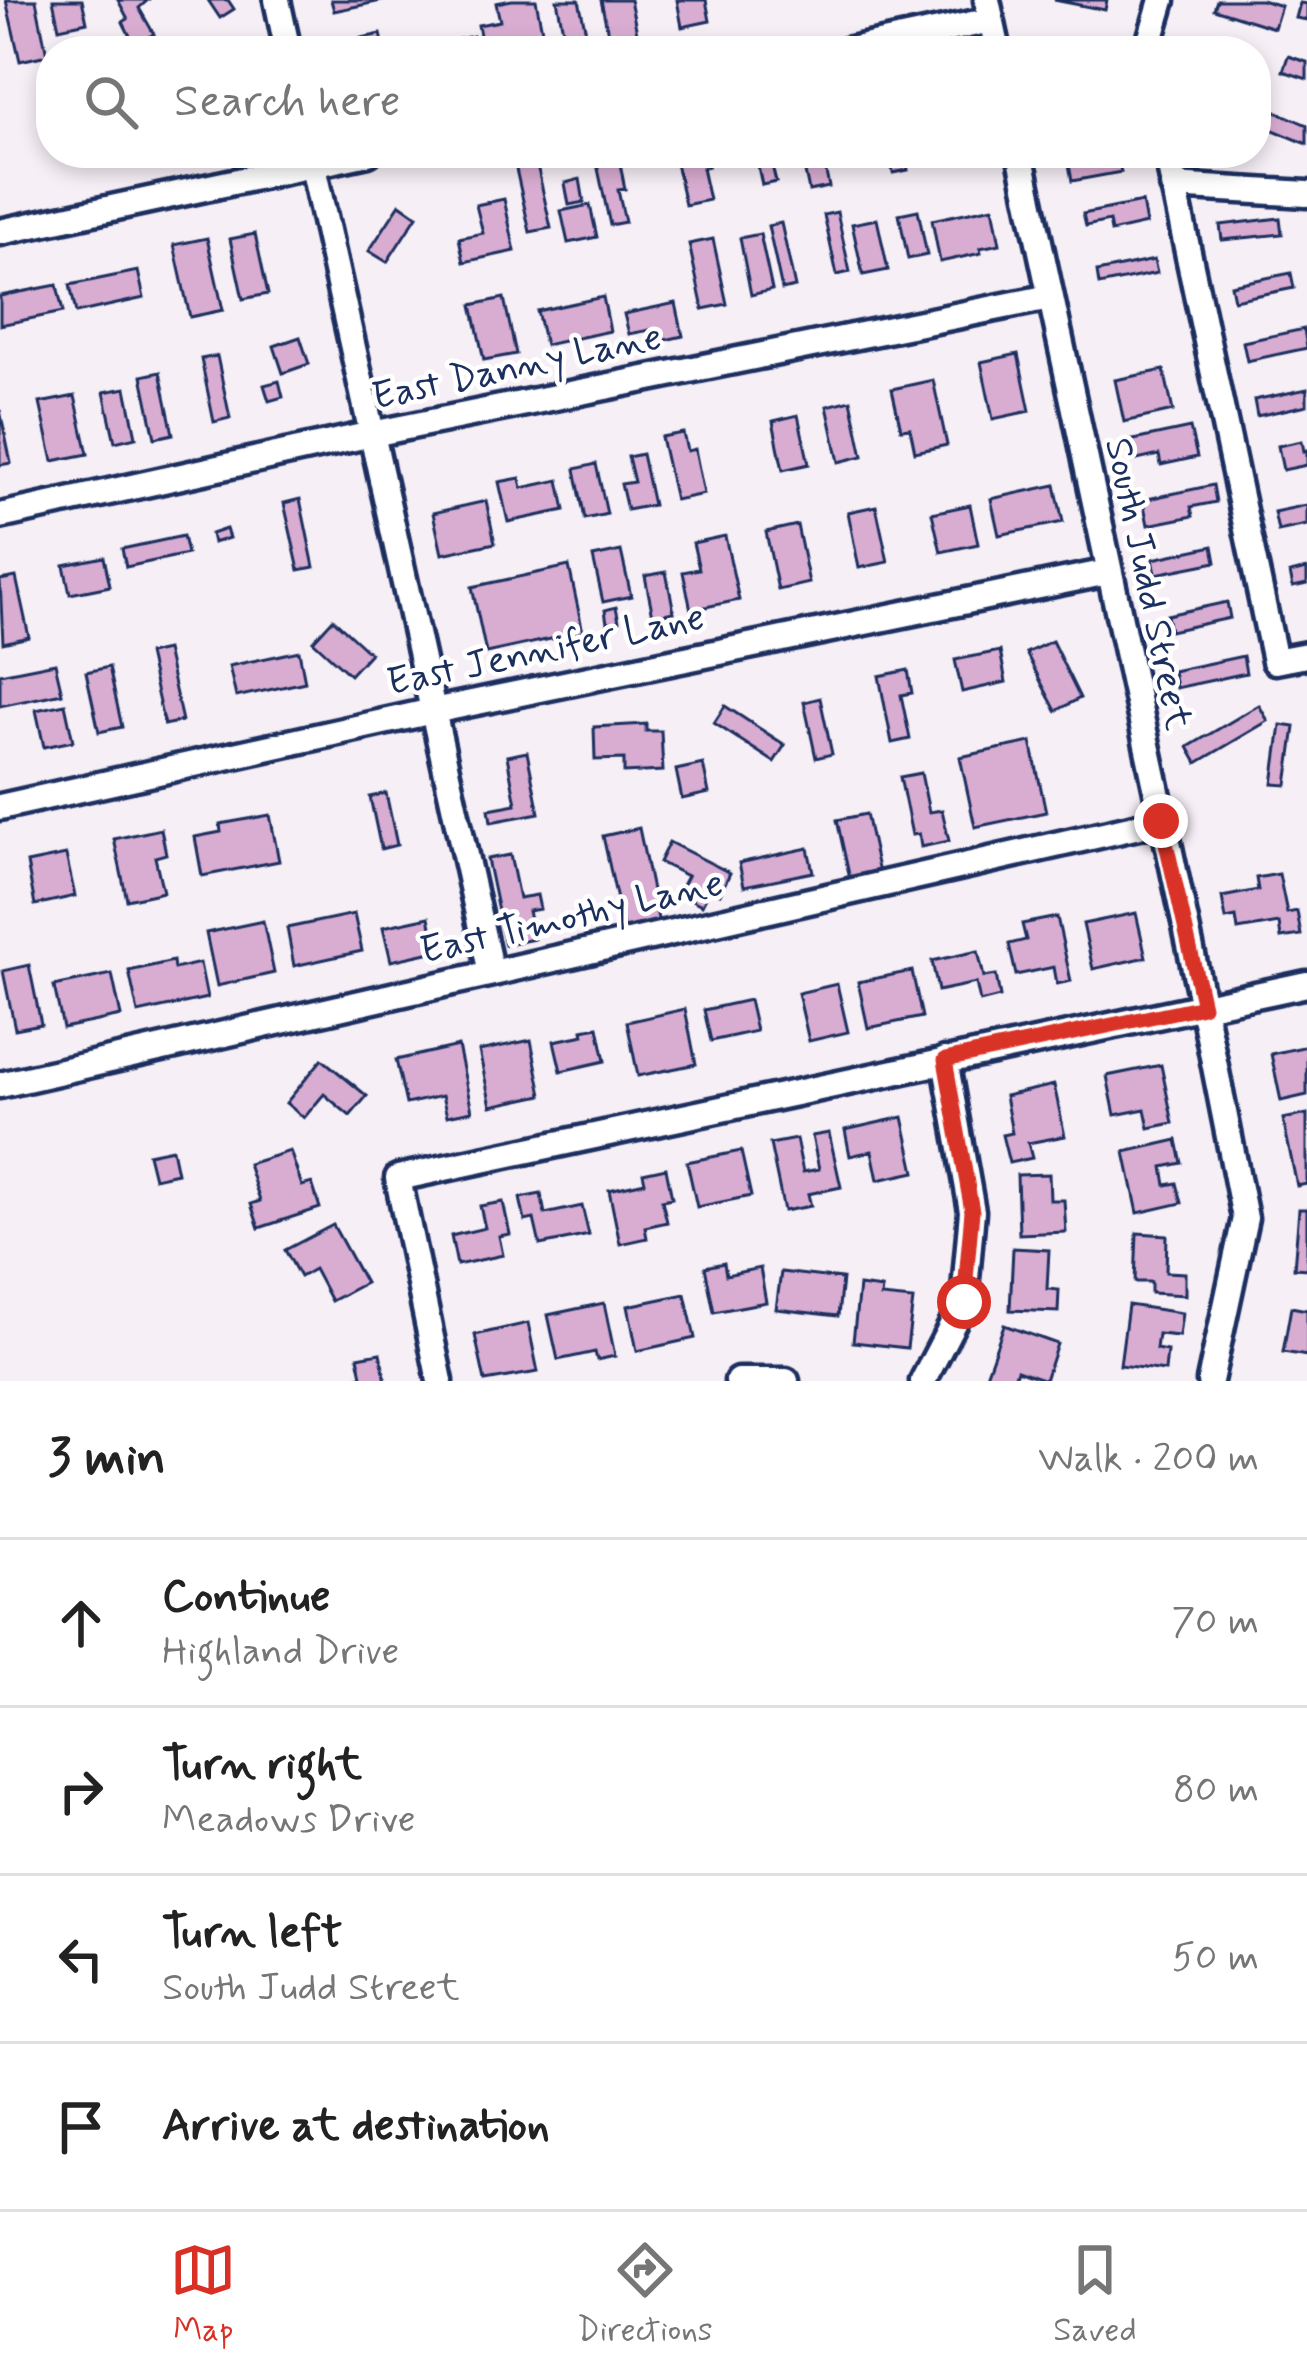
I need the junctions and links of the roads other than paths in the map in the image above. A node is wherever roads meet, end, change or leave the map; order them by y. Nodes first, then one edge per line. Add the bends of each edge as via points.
1 (277, 0) edge
2 (1162, 0) edge
3 (989, 10) edge
4 (285, 36) edge
5 (898, 36) edge
6 (1151, 36) edge
7 (273, 168) edge
8 (313, 168) edge
9 (1022, 168) edge
10 (1170, 168) edge
11 (1173, 186) junction
12 (1307, 194) edge
13 (0, 232) edge
14 (1050, 297) junction
15 (372, 434) junction
16 (0, 516) edge
17 (1108, 572) junction
18 (1307, 656) edge
19 (433, 710) junction
20 (0, 807) edge
21 (1161, 821) junction
22 (491, 974) junction
23 (1307, 984) edge
24 (1203, 1006) junction
25 (945, 1060) junction
26 (0, 1085) edge
27 (440, 1381) edge
28 (738, 1381) edge
29 (786, 1381) edge
30 (922, 1381) edge
31 (1210, 1381) edge

1 - 4 street
2 - 6 street
3 - 5 street
7 - 13 street
8 - 15 street
9 - 14 street, South Judd Street
10 - 11 street
11 - 12 street
11 - 18 street via 1275,661
14 - 15 street, East Danny Lane
14 - 17 street, South Judd Street
15 - 16 street, East Danny Lane
15 - 19 street
17 - 19 street, East Jennifer Lane
17 - 21 street, South Judd Street
19 - 20 street, East Jennifer Lane
19 - 22 street
21 - 22 street, East Timothy Lane
21 - 24 street, South Judd Street
22 - 26 street, East Timothy Lane
23 - 24 street
24 - 25 street
24 - 31 street, South Judd Street via 1245,1218
25 - 27 street via 398,1178
25 - 30 street via 972,1211 964,1302
28 - 29 street

